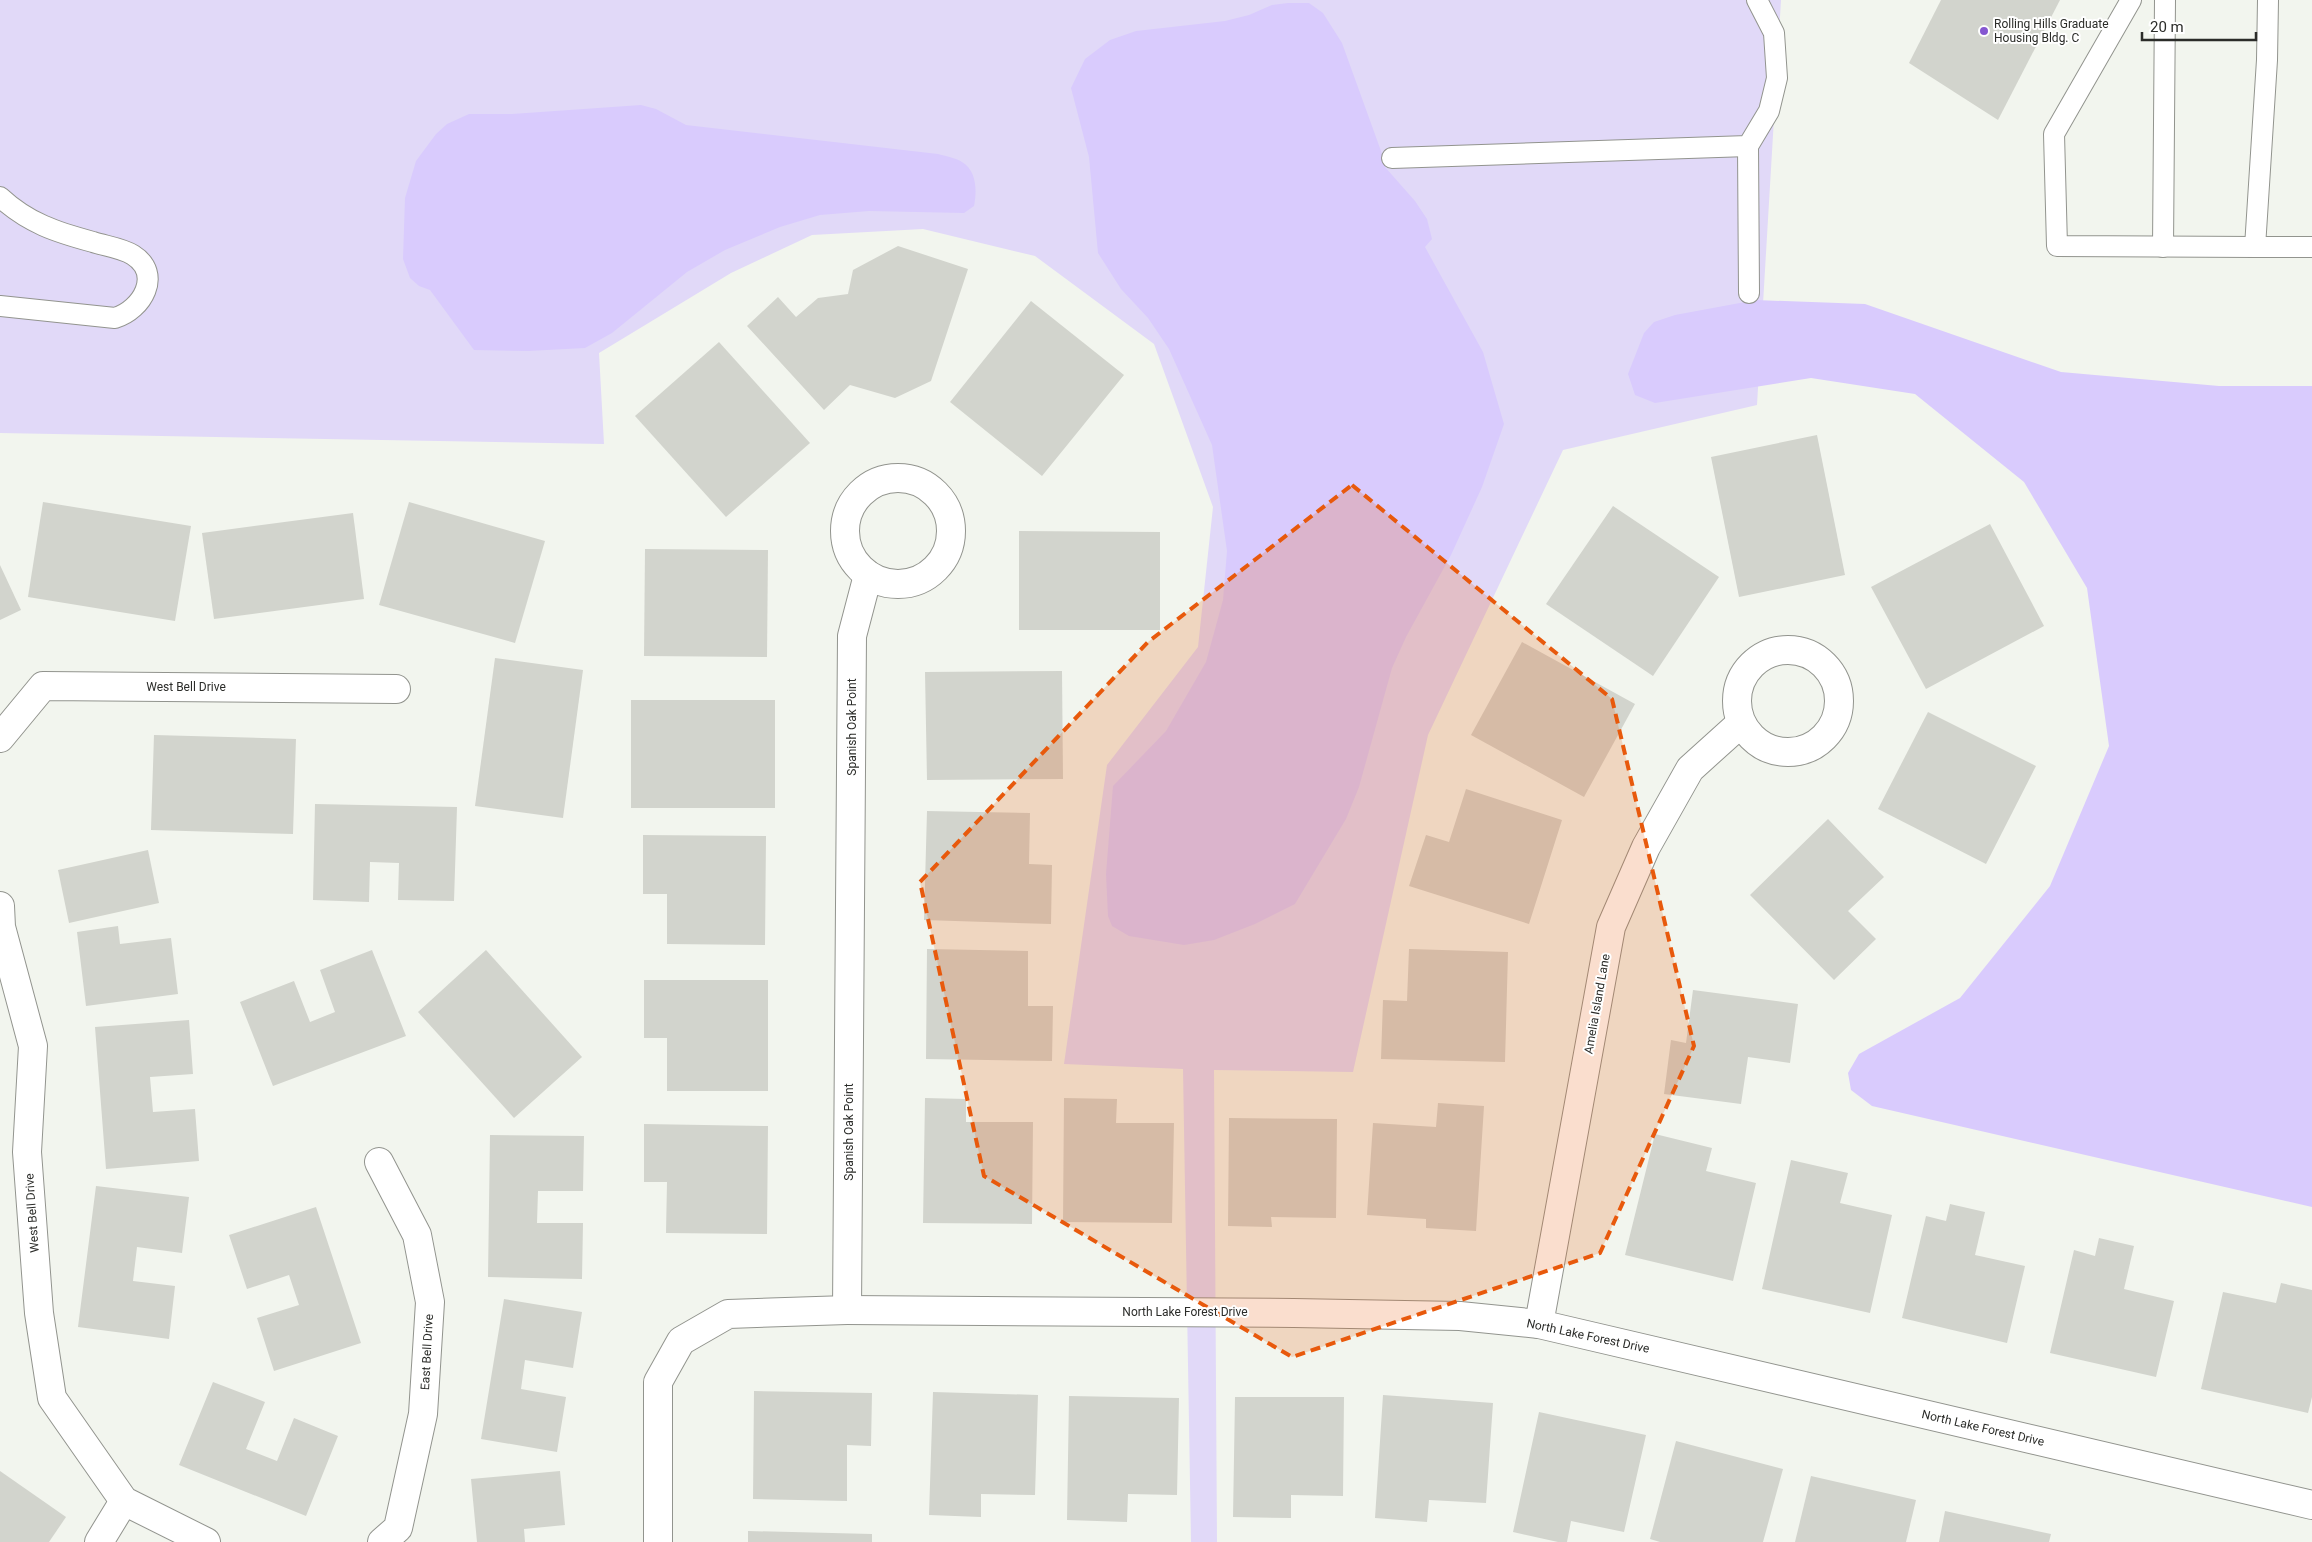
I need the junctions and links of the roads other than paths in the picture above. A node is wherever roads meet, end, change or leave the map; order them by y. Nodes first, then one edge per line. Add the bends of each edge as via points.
1 (1757, 0) edge
2 (2131, 0) edge
3 (2165, 0) edge
4 (2268, 0) edge
5 (1748, 146) junction
6 (1392, 158) dead end
7 (0, 197) edge
8 (2163, 247) junction
9 (2255, 247) junction
10 (2312, 247) edge
11 (1749, 293) dead end
12 (0, 306) edge
13 (868, 575) dead end
14 (396, 689) dead end
15 (1741, 723) dead end
16 (0, 738) edge
17 (0, 906) edge
18 (379, 1162) dead end
19 (848, 1310) junction
20 (1539, 1324) junction
21 (124, 1500) junction
22 (2312, 1505) edge
23 (99, 1542) edge
24 (206, 1542) edge
25 (382, 1542) edge
26 (658, 1542) edge

1 - 5 lane via 1774,34 1777,78 1770,111
2 - 8 lane via 2054,134 2057,246
3 - 8 lane
4 - 9 lane
5 - 6 lane
5 - 11 lane
7 - 12 lane via 18,213 42,226 132,254 144,264 148,287 137,306 128,314 115,318
8 - 9 lane
9 - 10 lane
13 - 19 street, Spanish Oak Point via 852,636
14 - 16 street, West Bell Drive via 43,686
15 - 20 street, Amelia Island Lane via 1690,769 1646,847 1611,928
17 - 21 street, West Bell Drive via 1,927 33,1046 27,1152 39,1313 52,1398
18 - 25 street, East Bell Drive via 417,1235 430,1302 423,1414 398,1528
19 - 20 street, North Lake Forest Drive via 1294,1312 1460,1316
19 - 26 street via 728,1314 681,1341 658,1382
20 - 22 street, North Lake Forest Drive
21 - 23 street
21 - 24 street

